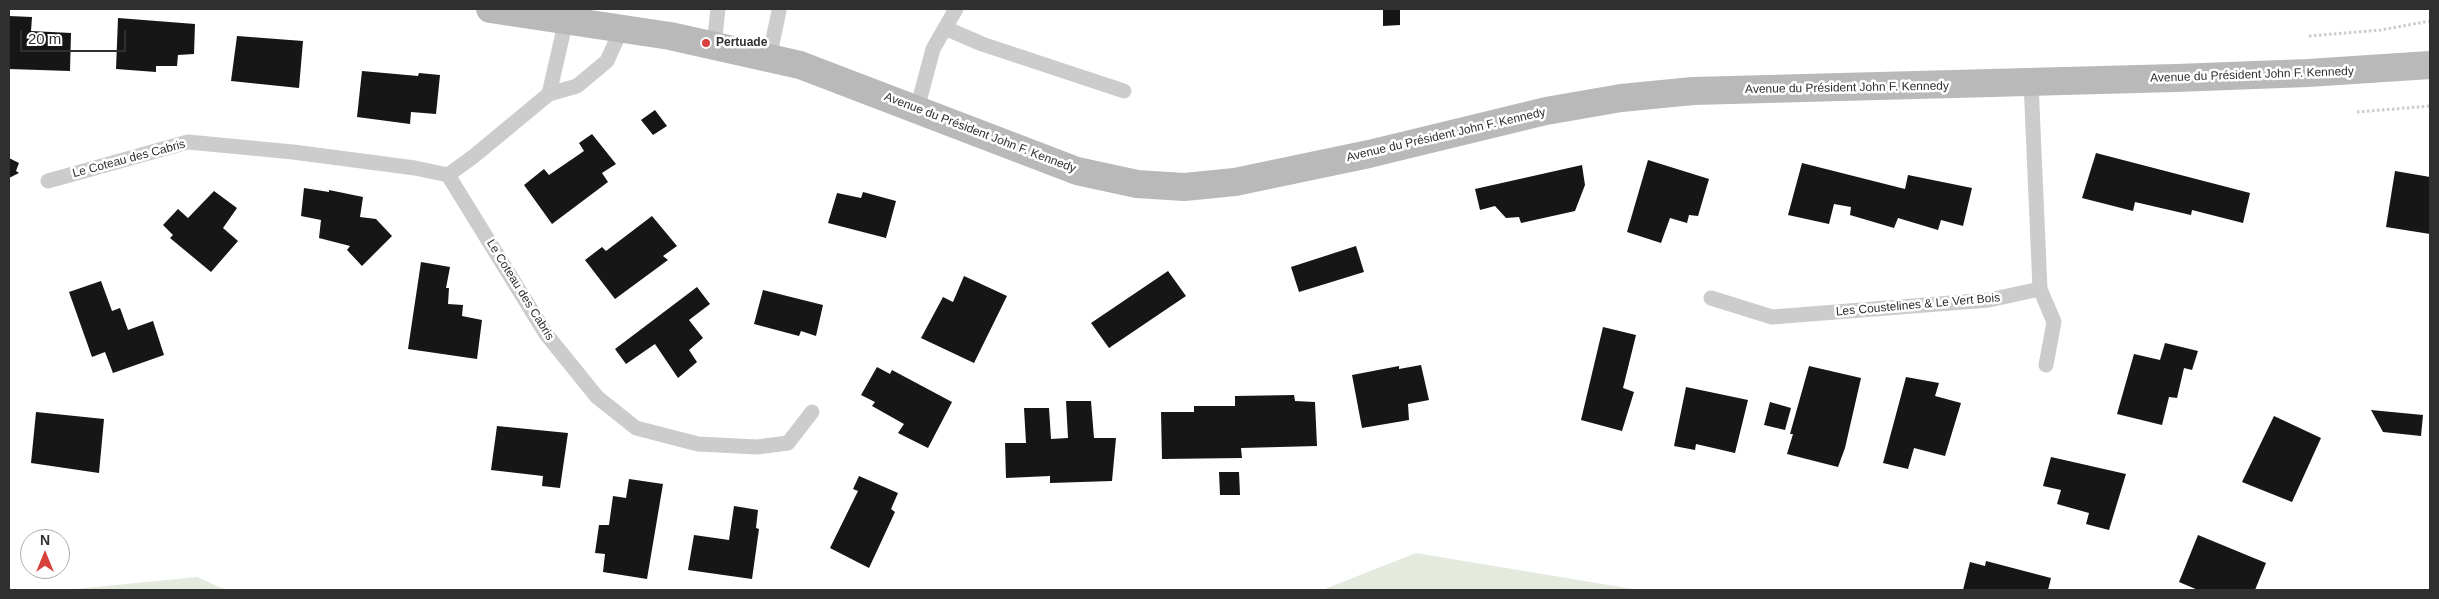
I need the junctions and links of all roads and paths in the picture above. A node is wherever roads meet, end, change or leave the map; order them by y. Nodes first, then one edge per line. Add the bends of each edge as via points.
1 (490, 9) edge
2 (718, 9) edge
3 (956, 9) edge
4 (779, 11) dead end
5 (531, 12) edge
6 (566, 20) junction
7 (2430, 21) edge
8 (622, 28) junction
9 (945, 28) junction
10 (2309, 36) dead end
11 (714, 45) junction
12 (769, 58) junction
13 (2430, 65) edge
14 (2031, 82) junction
15 (1124, 91) dead end
16 (549, 94) junction
17 (2430, 106) edge
18 (917, 109) junction
19 (2356, 112) dead end
20 (448, 175) junction
21 (48, 180) dead end
22 (2040, 289) junction
23 (1711, 298) dead end
24 (2046, 365) dead end
25 (812, 412) dead end

1 - 5 main road, Avenue du Président John F. Kennedy
2 - 11 lane
3 - 9 lane
4 - 12 lane
5 - 6 main road, Avenue du Président John F. Kennedy
6 - 8 main road, Avenue du Président John F. Kennedy
6 - 16 lane
7 - 10 path via 2381,30
8 - 11 main road, Avenue du Président John F. Kennedy
8 - 16 lane via 607,61 577,86
9 - 15 lane via 982,44
9 - 18 lane via 933,49
11 - 12 main road, Avenue du Président John F. Kennedy
12 - 18 main road, Avenue du Président John F. Kennedy via 800,65
13 - 14 main road, Avenue du Président John F. Kennedy via 2308,74
14 - 18 main road, Avenue du Président John F. Kennedy via 1693,91 1621,98 1546,111 1369,154 1235,182 1184,187 1137,184 1077,171
14 - 22 lane
16 - 20 lane
17 - 19 path
20 - 21 lane, Le Coteau des Cabris via 293,152 188,142
20 - 25 lane, Le Coteau des Cabris via 546,334 597,397 636,428 698,444 757,447 788,443
22 - 23 lane, Les Coustelines & Le Vert Bois via 1989,300 1772,317
22 - 24 lane via 2054,322

